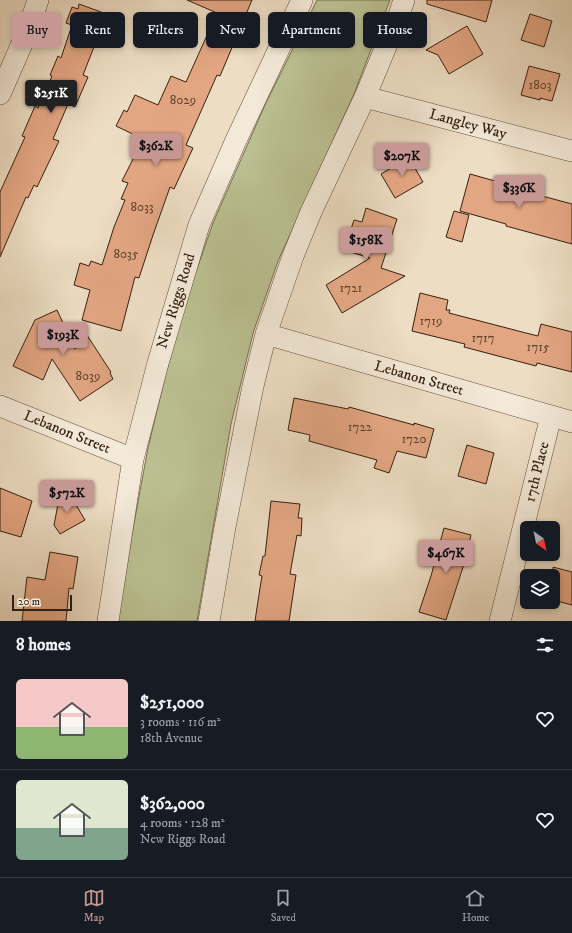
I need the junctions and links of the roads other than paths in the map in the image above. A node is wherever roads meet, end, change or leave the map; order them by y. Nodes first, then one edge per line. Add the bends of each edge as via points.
1 (38, 0) edge
2 (302, 0) edge
3 (404, 0) edge
4 (0, 94) edge
5 (365, 97) junction
6 (572, 151) edge
7 (266, 334) junction
8 (0, 406) edge
9 (551, 416) junction
10 (572, 422) edge
11 (134, 459) junction
12 (108, 621) edge
13 (209, 621) edge
14 (500, 621) edge

1 - 4 street
2 - 11 street, New Riggs Road via 199,225 158,363
3 - 5 street
5 - 6 street, Langley Way
5 - 7 street via 311,212
7 - 9 street, Lebanon Street
7 - 13 street via 251,393
8 - 11 street, Lebanon Street
9 - 10 street, Lebanon Street
9 - 14 street, 17th Place
11 - 12 street, New Riggs Road

